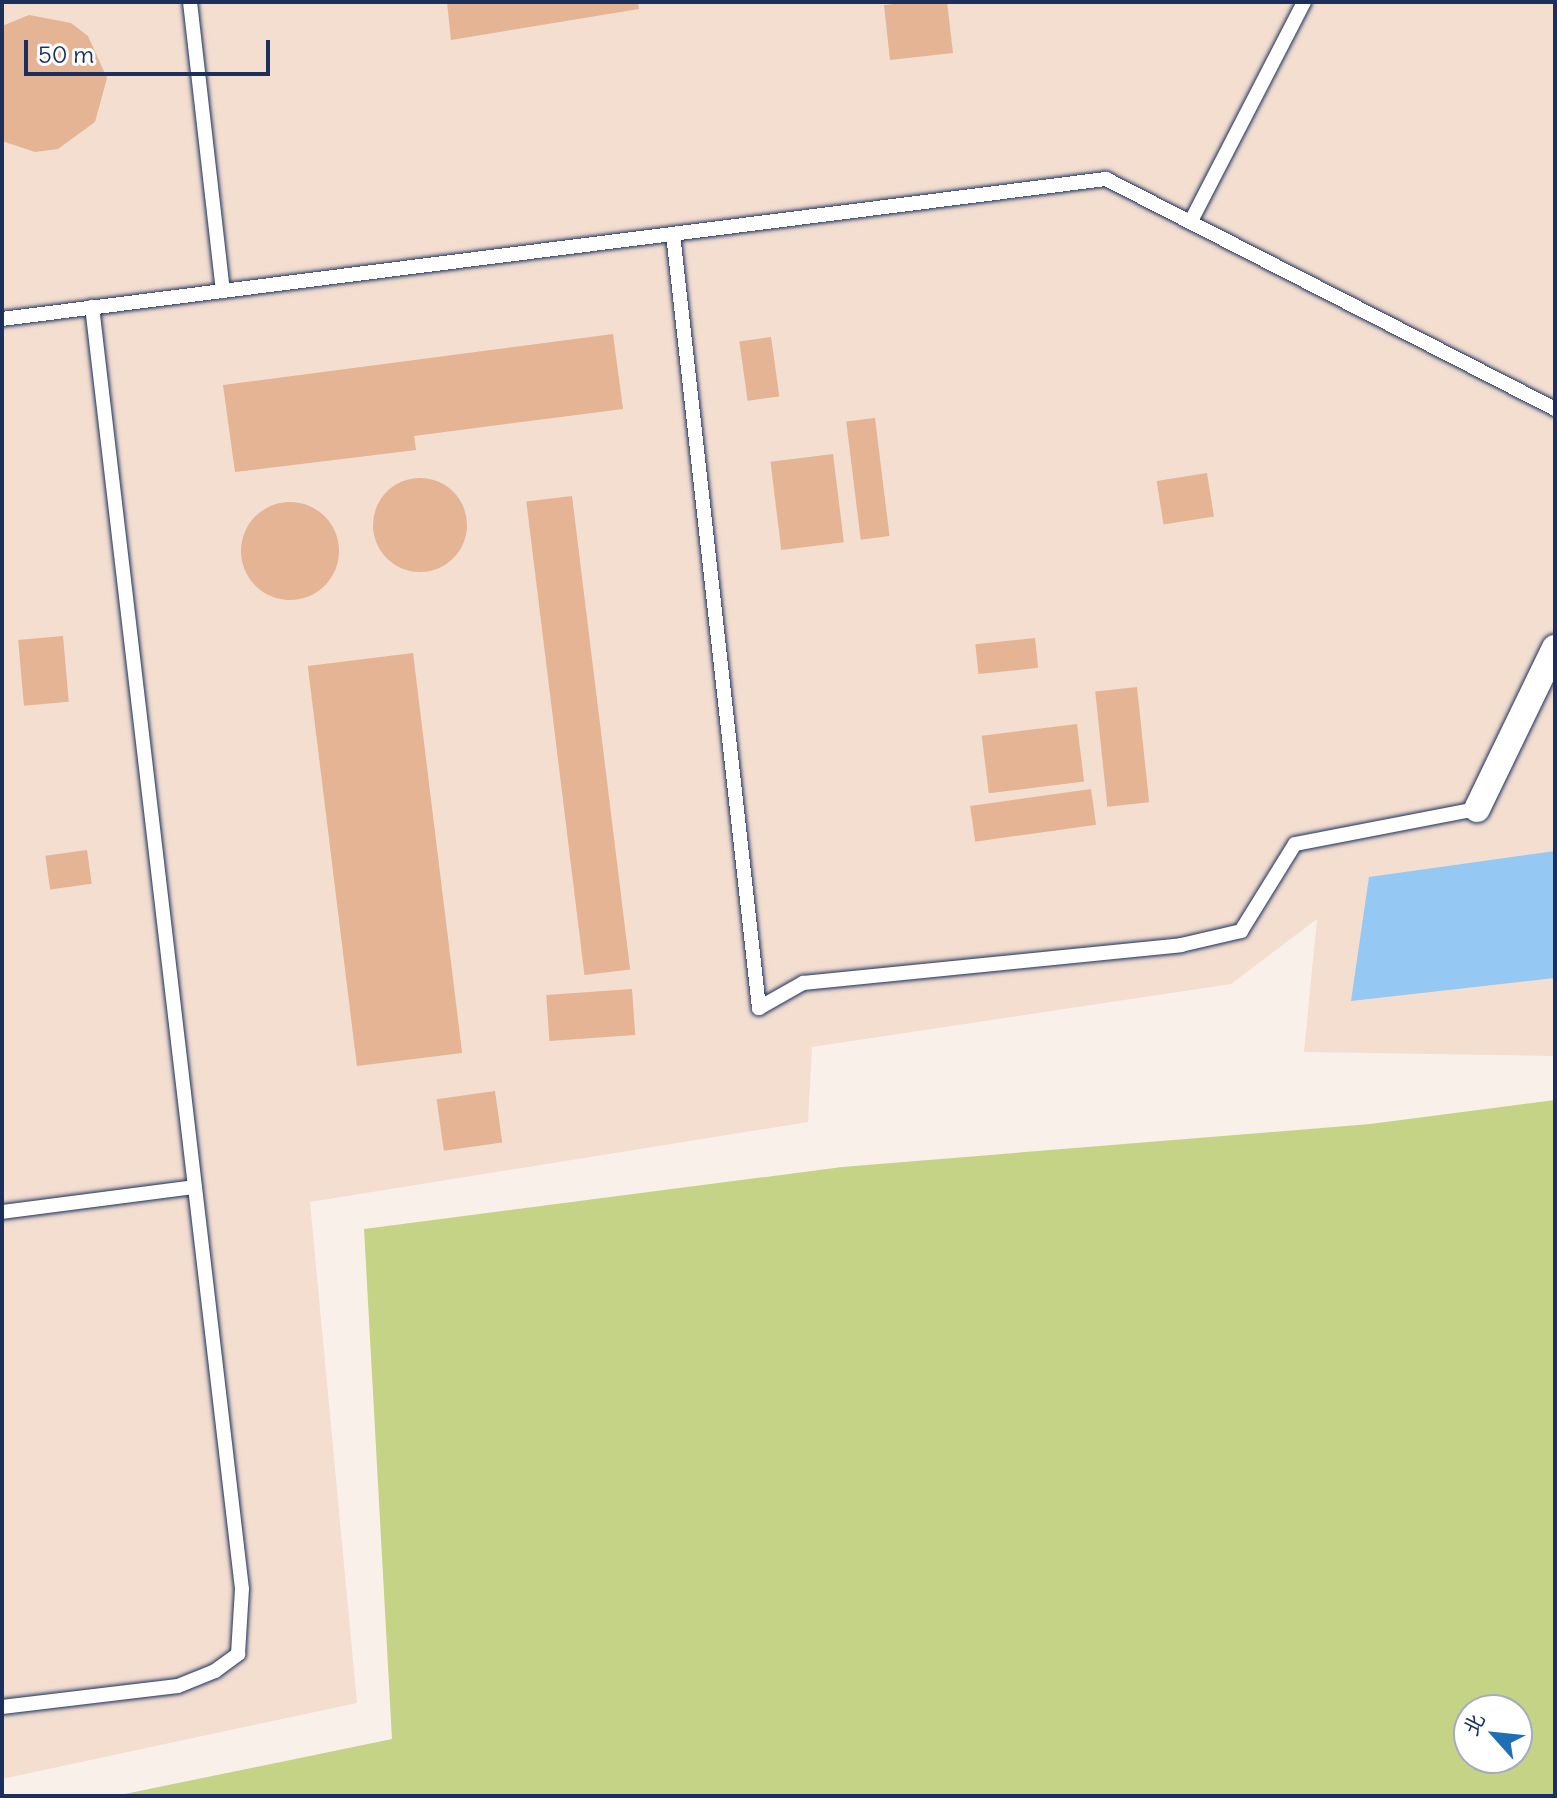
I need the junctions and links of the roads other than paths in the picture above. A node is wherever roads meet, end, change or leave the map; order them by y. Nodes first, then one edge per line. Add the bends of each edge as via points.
1 (190, 2) edge
2 (1304, 2) edge
3 (1191, 221) junction
4 (673, 234) junction
5 (223, 291) junction
6 (92, 307) junction
7 (2, 319) edge
8 (1555, 409) edge
9 (1555, 648) edge
10 (1477, 809) joint
11 (194, 1187) junction
12 (2, 1212) edge
13 (2, 1707) edge

1 - 5 lane
2 - 3 lane
3 - 4 lane via 1106,179
3 - 8 lane
4 - 5 lane
4 - 10 lane via 759,1008 803,983 1181,945 1241,931 1295,844
5 - 6 lane
6 - 7 lane
6 - 11 lane
9 - 10 street
11 - 12 lane
11 - 13 lane via 242,1589 238,1654 178,1686

